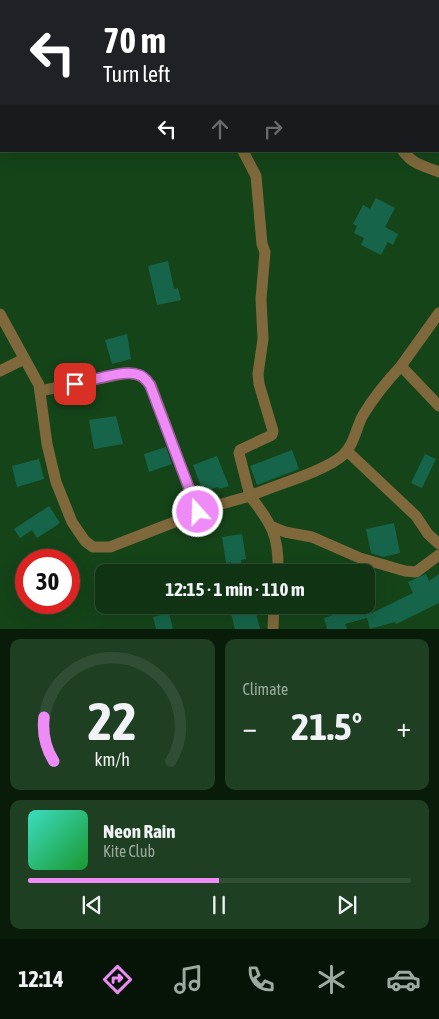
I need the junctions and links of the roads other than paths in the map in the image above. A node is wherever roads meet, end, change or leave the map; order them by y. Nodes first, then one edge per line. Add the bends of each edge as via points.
1 (244, 152) edge
2 (404, 152) edge
3 (439, 172) edge
4 (439, 313) edge
5 (0, 314) edge
6 (24, 358) junction
7 (401, 366) junction
8 (0, 371) edge
9 (40, 392) junction
10 (439, 406) edge
11 (347, 451) junction
12 (250, 496) junction
13 (198, 512) junction
14 (273, 527) junction
15 (439, 544) edge
16 (439, 555) edge
17 (278, 564) edge
18 (274, 614) edge
19 (273, 629) edge

1 - 12 street via 256,176 262,244 266,252 261,299 263,340 258,374 274,432 240,450
2 - 3 street via 419,166
4 - 7 street
5 - 6 street
6 - 8 street
6 - 9 street via 39,384
7 - 10 street
7 - 11 street via 362,416
9 - 13 street via 128,373 144,378 150,385
9 - 13 street via 56,482 72,522 85,541 93,547 110,547
11 - 12 street via 342,457 315,470
11 - 15 street via 416,516
12 - 13 street
12 - 14 street
14 - 16 street via 312,537 360,558 405,572 416,572
14 - 17 street
18 - 19 street

